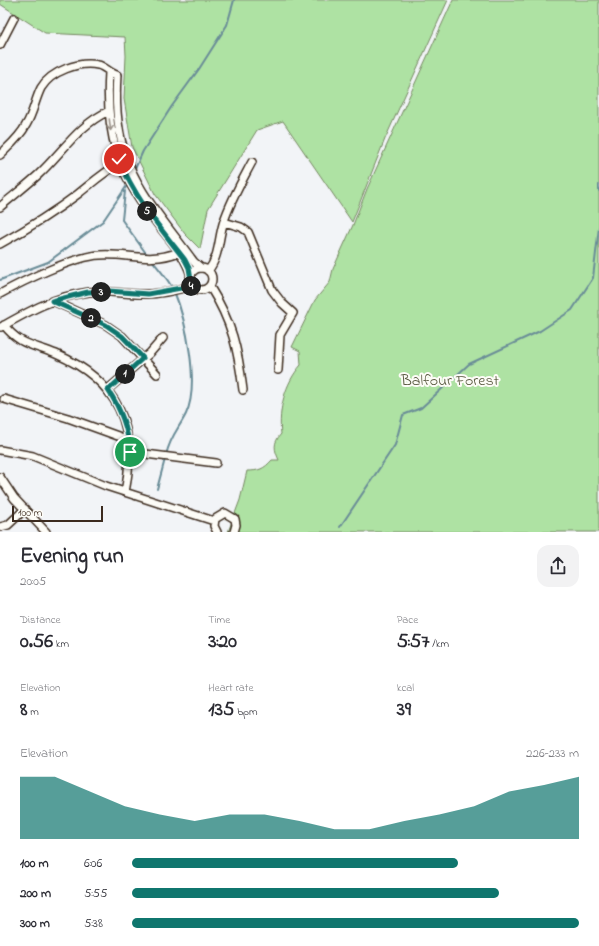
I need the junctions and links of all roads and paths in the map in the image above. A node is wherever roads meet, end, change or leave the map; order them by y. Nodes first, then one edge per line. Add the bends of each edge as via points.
1 (14, 18) dead end
2 (0, 45) edge
3 (109, 72) junction
4 (109, 111) junction
5 (0, 155) edge
6 (252, 162) dead end
7 (124, 166) junction
8 (140, 194) junction
9 (0, 206) edge
10 (224, 222) junction
11 (0, 244) edge
12 (178, 252) junction
13 (205, 269) junction
14 (190, 276) junction
15 (192, 286) junction
16 (210, 287) junction
17 (0, 294) edge
18 (52, 301) junction
19 (2, 326) edge
20 (163, 338) dead end
21 (143, 358) junction
22 (278, 370) dead end
23 (158, 374) dead end
24 (108, 390) junction
25 (244, 390) dead end
26 (4, 399) dead end
27 (129, 440) junction
28 (0, 450) edge
29 (130, 452) junction
30 (216, 463) dead end
31 (0, 477) edge
32 (126, 492) junction
33 (25, 509) junction
34 (214, 521) junction
35 (0, 528) edge
36 (46, 532) edge
37 (217, 532) edge
38 (234, 532) edge

1 - 2 street
3 - 4 street
3 - 5 street via 99,65 82,65 52,76 41,89 32,115 24,128
3 - 7 street via 117,75 116,96
4 -> 7 street via 112,141
4 - 9 street via 79,130 38,174
6 - 10 street
7 - 8 street
7 - 11 street via 102,174 39,222
8 - 12 street
8 - 13 street via 194,262
10 - 13 street via 216,259
10 - 22 street via 248,232 272,290 293,313 280,335
12 - 14 street via 189,268
12 - 17 street via 156,259 92,256
13 - 14 street via 194,270
13 - 16 street via 212,280
14 - 15 street
15 - 16 street via 200,291
15 - 18 street via 148,294 88,292
16 - 25 street via 234,336
18 - 19 street
18 - 21 street via 106,325 122,336
19 - 24 street via 23,343 56,354 84,369
20 - 21 street
21 - 23 street
21 - 24 street
24 - 27 street via 117,403
26 - 27 street
27 - 29 street
28 - 32 street via 33,456
29 - 30 street
29 - 32 street
31 - 33 street via 9,492
32 - 34 street
33 - 35 street via 8,525
33 - 36 street
34 - 37 street
34 - 38 street via 221,514 229,514 236,522

